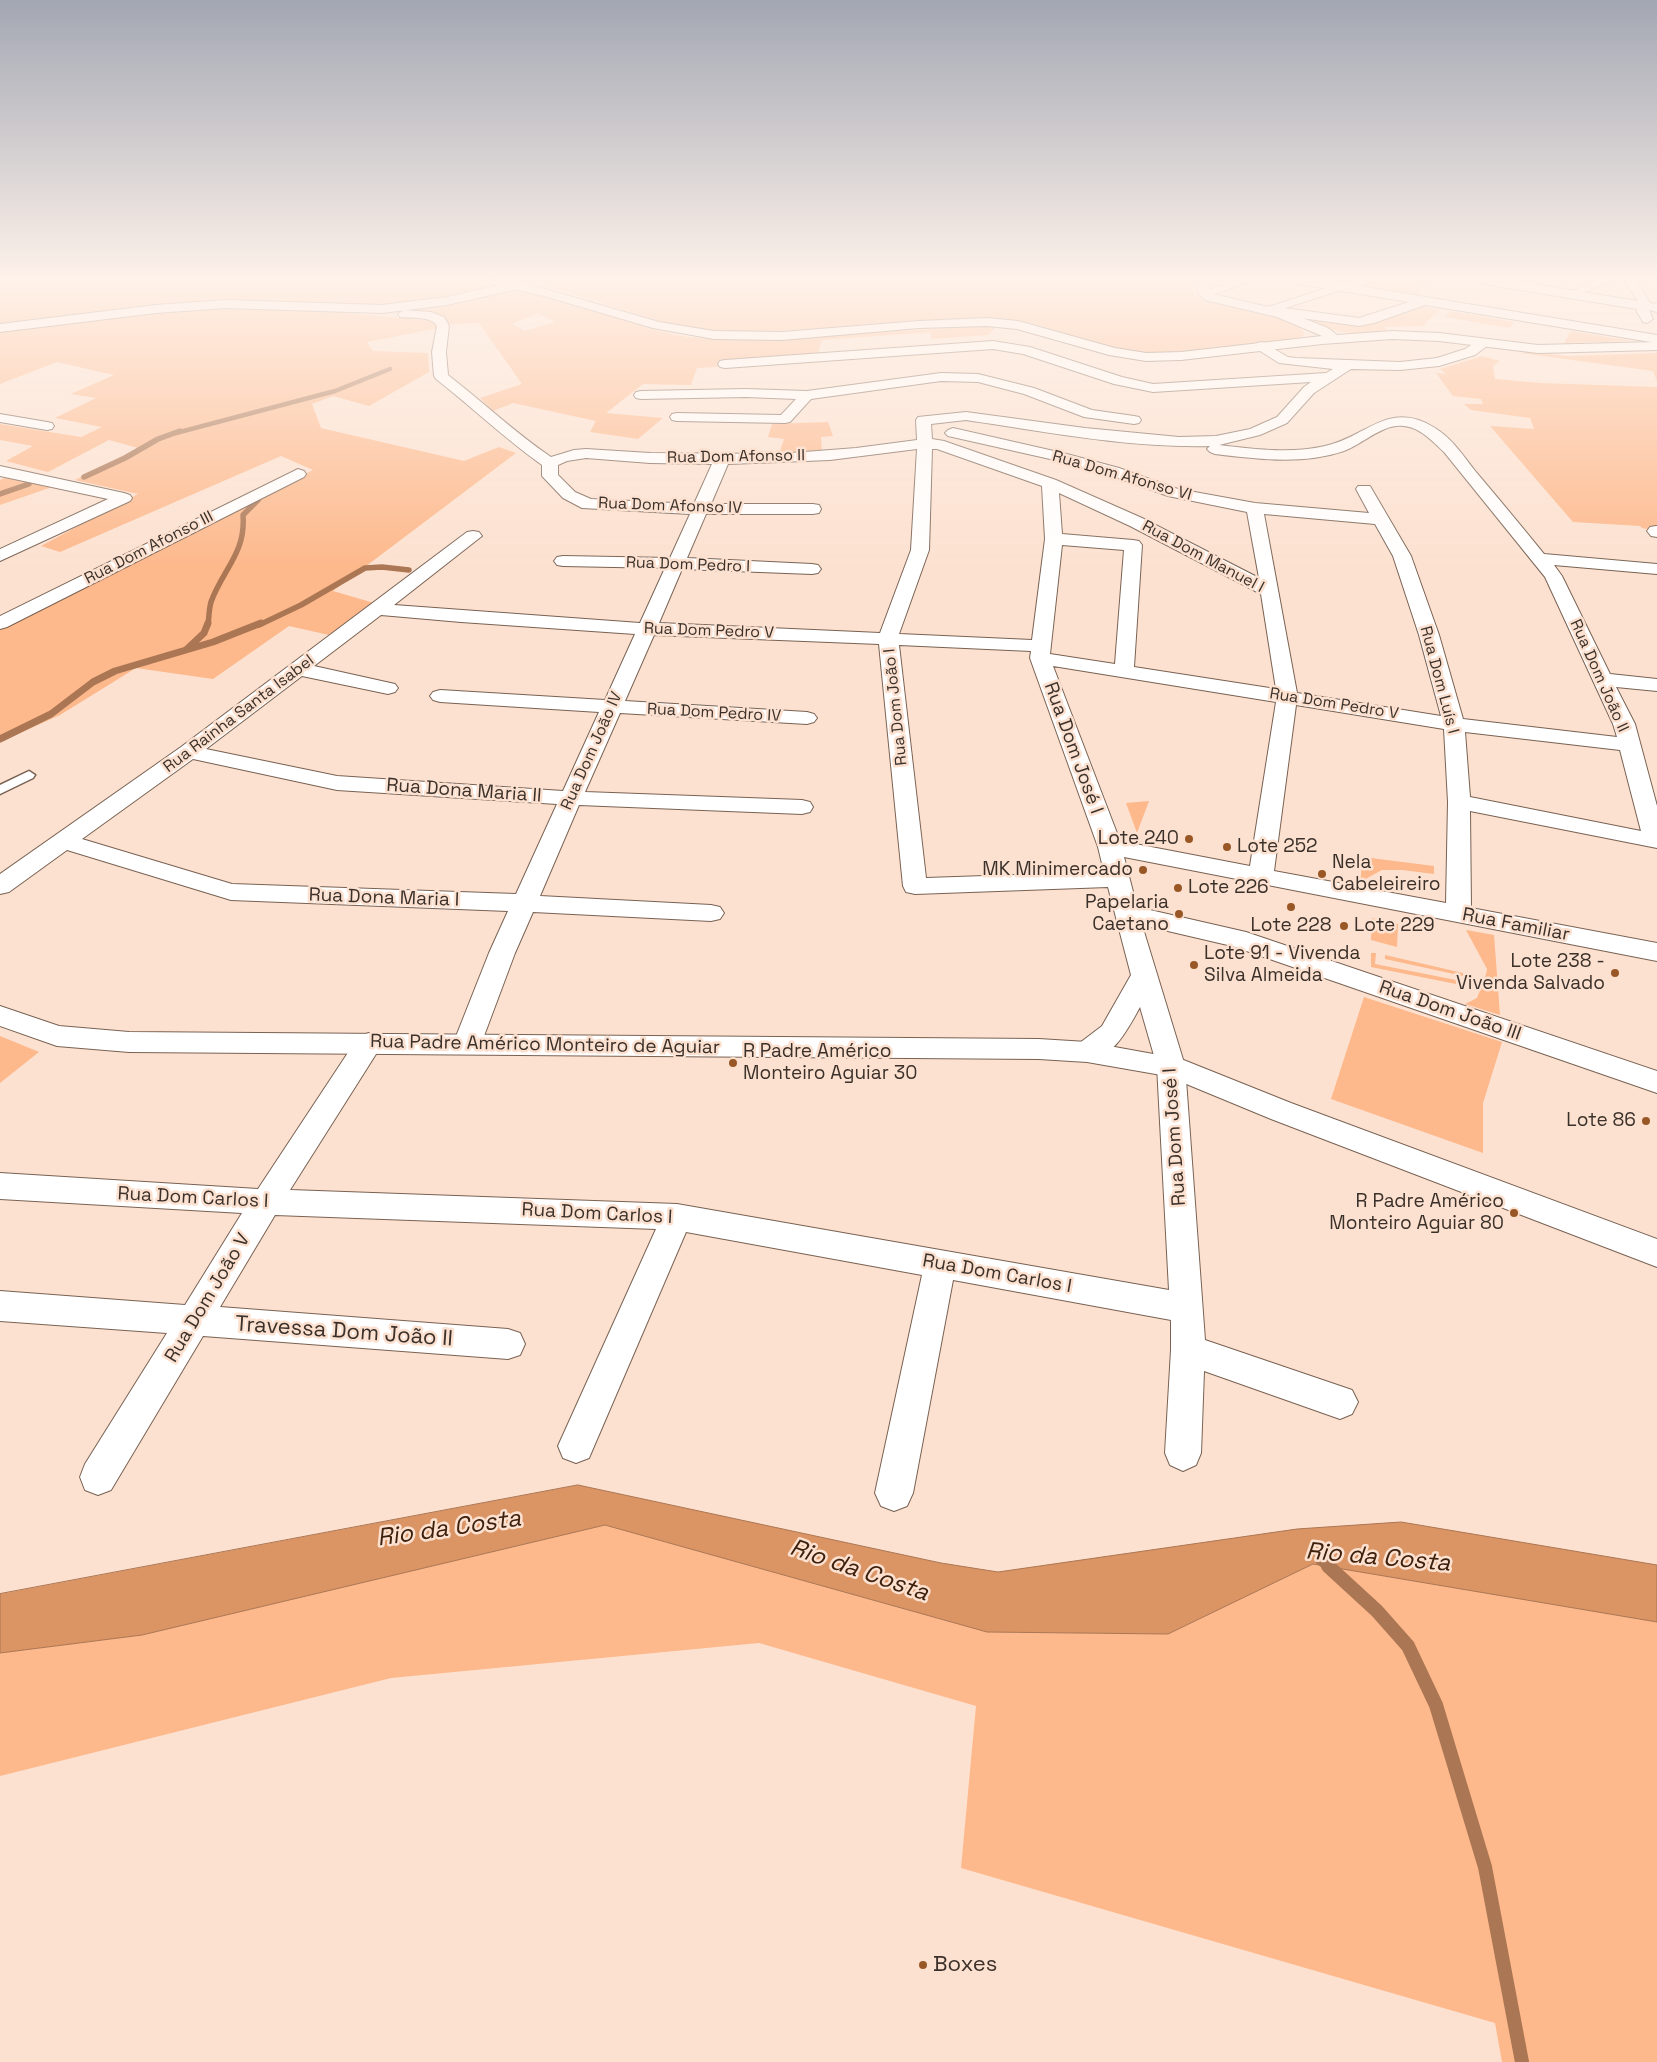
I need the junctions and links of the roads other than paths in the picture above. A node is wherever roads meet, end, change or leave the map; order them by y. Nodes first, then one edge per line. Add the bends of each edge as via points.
1 (441, 376) edge
2 (1106, 376) edge
3 (1331, 377) joint
4 (641, 395) dead end
5 (807, 395) junction
6 (677, 417) dead end
7 (0, 418) edge
8 (1146, 421) dead end
9 (46, 426) dead end
10 (1201, 427) dead end
11 (1254, 432) junction
12 (924, 435) junction
13 (1179, 442) junction
14 (722, 460) junction
15 (550, 463) junction
16 (0, 471) edge
17 (298, 474) dead end
18 (1050, 483) junction
19 (1364, 489) dead end
20 (1255, 508) junction
21 (700, 509) junction
22 (813, 510) dead end
23 (1381, 520) junction
24 (473, 536) dead end
25 (1054, 540) junction
26 (0, 542) edge
27 (20, 547) junction
28 (0, 556) edge
29 (1540, 559) junction
30 (563, 561) dead end
31 (676, 563) junction
32 (1657, 569) edge
33 (812, 570) dead end
34 (1270, 592) junction
35 (378, 609) junction
36 (0, 623) edge
37 (646, 629) junction
38 (888, 638) junction
39 (1040, 652) junction
40 (299, 669) junction
41 (1124, 671) junction
42 (1602, 679) junction
43 (1657, 685) edge
44 (388, 688) dead end
45 (440, 696) dead end
46 (1287, 696) junction
47 (611, 707) junction
48 (807, 718) dead end
49 (1454, 724) junction
50 (1629, 746) junction
51 (189, 752) junction
52 (29, 775) dead end
53 (0, 790) edge
54 (571, 798) junction
55 (1459, 802) junction
56 (802, 807) dead end
57 (64, 840) junction
58 (1110, 847) junction
59 (1261, 876) junction
60 (1118, 879) junction
61 (0, 886) edge
62 (524, 903) junction
63 (711, 913) dead end
64 (1126, 914) junction
65 (1458, 914) junction
66 (1657, 952) edge
67 (1144, 975) junction
68 (0, 1016) edge
69 (369, 1043) junction
70 (467, 1044) junction
71 (1087, 1052) junction
72 (1171, 1066) junction
73 (1657, 1082) edge
74 (0, 1186) edge
75 (266, 1202) junction
76 (677, 1217) junction
77 (1657, 1253) edge
78 (940, 1264) junction
79 (0, 1306) edge
80 (1187, 1308) junction
81 (194, 1321) junction
82 (508, 1344) dead end
83 (1188, 1350) junction
84 (1340, 1402) dead end
85 (576, 1446) dead end
86 (1183, 1453) dead end
87 (98, 1477) dead end
88 (894, 1492) dead end

1 - 15 street via 516,440
2 - 3 street via 1153,388
3 - 11 street via 1309,390 1282,420
4 - 5 street
5 - 6 street via 785,419
5 - 8 street via 941,377 978,378 1029,391 1089,414
7 - 9 street
10 - 11 street
11 - 13 street via 1216,441
12 - 13 street via 923,420 966,416
12 - 14 street, Rua Dom Afonso II via 856,453
12 - 18 street, Rua Dom Manuel I via 939,444
12 - 20 street, Rua Dom Afonso VI via 1062,457 1174,493
12 - 38 street, Rua Dom João I via 920,550
13 - 29 street, Rua Dom João II via 1265,454 1323,452 1339,449 1383,424 1394,421 1416,424 1430,431 1449,449
14 - 15 street, Rua Dom Afonso II via 583,452 568,454
14 - 21 street, Rua Dom João IV
15 - 21 street, Rua Dom Afonso IV via 550,476 569,495 588,504
16 - 27 street via 124,498
17 - 36 street, Rua Dom Afonso III
18 - 25 street, Rua Dom José I
18 - 34 street, Rua Dom Manuel I via 1136,522
19 - 23 street, Rua Dom Luís I
20 - 23 street, Rua Dom Afonso VI
20 - 34 street
21 - 22 street, Rua Dom Afonso IV
21 - 31 street, Rua Dom João IV
23 - 49 street, Rua Dom Luís I via 1402,556
24 - 35 street, Rua Rainha Santa Isabel
25 - 39 street, Rua Dom José I
25 - 41 street via 1133,545
26 - 27 street
27 - 28 street
29 - 32 street
29 - 42 street, Rua Dom João II via 1553,576
30 - 31 street, Rua Dom Pedro I
31 - 33 street, Rua Dom Pedro I
31 - 37 street, Rua Dom João IV
34 - 46 street, Rua Dom Manuel I
35 - 37 street, Rua Dom Pedro V
35 - 40 street, Rua Rainha Santa Isabel
37 - 38 street, Rua Dom Pedro V
37 - 47 street, Rua Dom João IV
38 - 39 street, Rua Dom Pedro V
38 - 60 street, Rua Dom João I via 915,886
39 - 41 street, Rua Dom Pedro V
39 - 58 street, Rua Dom José I
40 - 44 street
40 - 51 street, Rua Rainha Santa Isabel
41 - 46 street, Rua Dom Pedro V
42 - 43 street
42 - 50 street, Rua Dom João II via 1624,724
45 - 47 street, Rua Dom Pedro IV
46 - 49 street, Rua Dom Pedro V
46 - 59 street, Rua Dom Manuel I
47 - 48 street, Rua Dom Pedro IV
47 - 54 street, Rua Dom João IV
49 - 50 street, Rua Dom Pedro V
49 - 55 street, Rua Dom Luís I
50 - 55 street, Rua Dom João II via 1655,842
51 - 54 street, Rua Dona Maria II via 337,783
51 - 57 street, Rua Rainha Santa Isabel
52 - 53 lane
54 - 56 street, Rua Dona Maria II
54 - 62 street, Rua Dom João IV
55 - 65 street, Rua Dom Luís I
57 - 61 street, Rua Rainha Santa Isabel
57 - 62 street, Rua Dona Maria I via 230,892
58 - 59 street, Rua Familiar
58 - 60 street, Rua Dom José I
59 - 65 street, Rua Familiar
60 - 64 street, Rua Dom José I
62 - 63 street, Rua Dona Maria I
62 - 70 street, Rua Dom João IV
64 - 67 street, Rua Dom José I
64 - 73 street, Rua Dom João III via 1237,938
65 - 66 street, Rua Familiar
67 - 71 street via 1112,1033
67 - 72 street, Rua Dom José I
68 - 69 street, Rua Padre Américo Monteiro de Aguiar via 57,1036 129,1042
69 - 70 street, Rua Padre Américo Monteiro de Aguiar
69 - 75 street, Rua Dom João V
70 - 71 street, Rua Padre Américo Monteiro de Aguiar
71 - 72 street, Rua Padre Américo Monteiro de Aguiar
72 - 77 street, Rua Padre Américo Monteiro de Aguiar
72 - 80 street, Rua Dom José I
74 - 75 street, Rua Dom Carlos I
75 - 76 street, Rua Dom Carlos I
75 - 81 street, Rua Dom João V
76 - 78 street, Rua Dom Carlos I
76 - 85 street
78 - 80 street, Rua Dom Carlos I
78 - 88 street
79 - 81 street, Travessa Dom João II
80 - 83 street, Rua Dom José I
81 - 82 street, Travessa Dom João II
81 - 87 street, Rua Dom João V
83 - 84 street
83 - 86 street, Rua Dom José I

